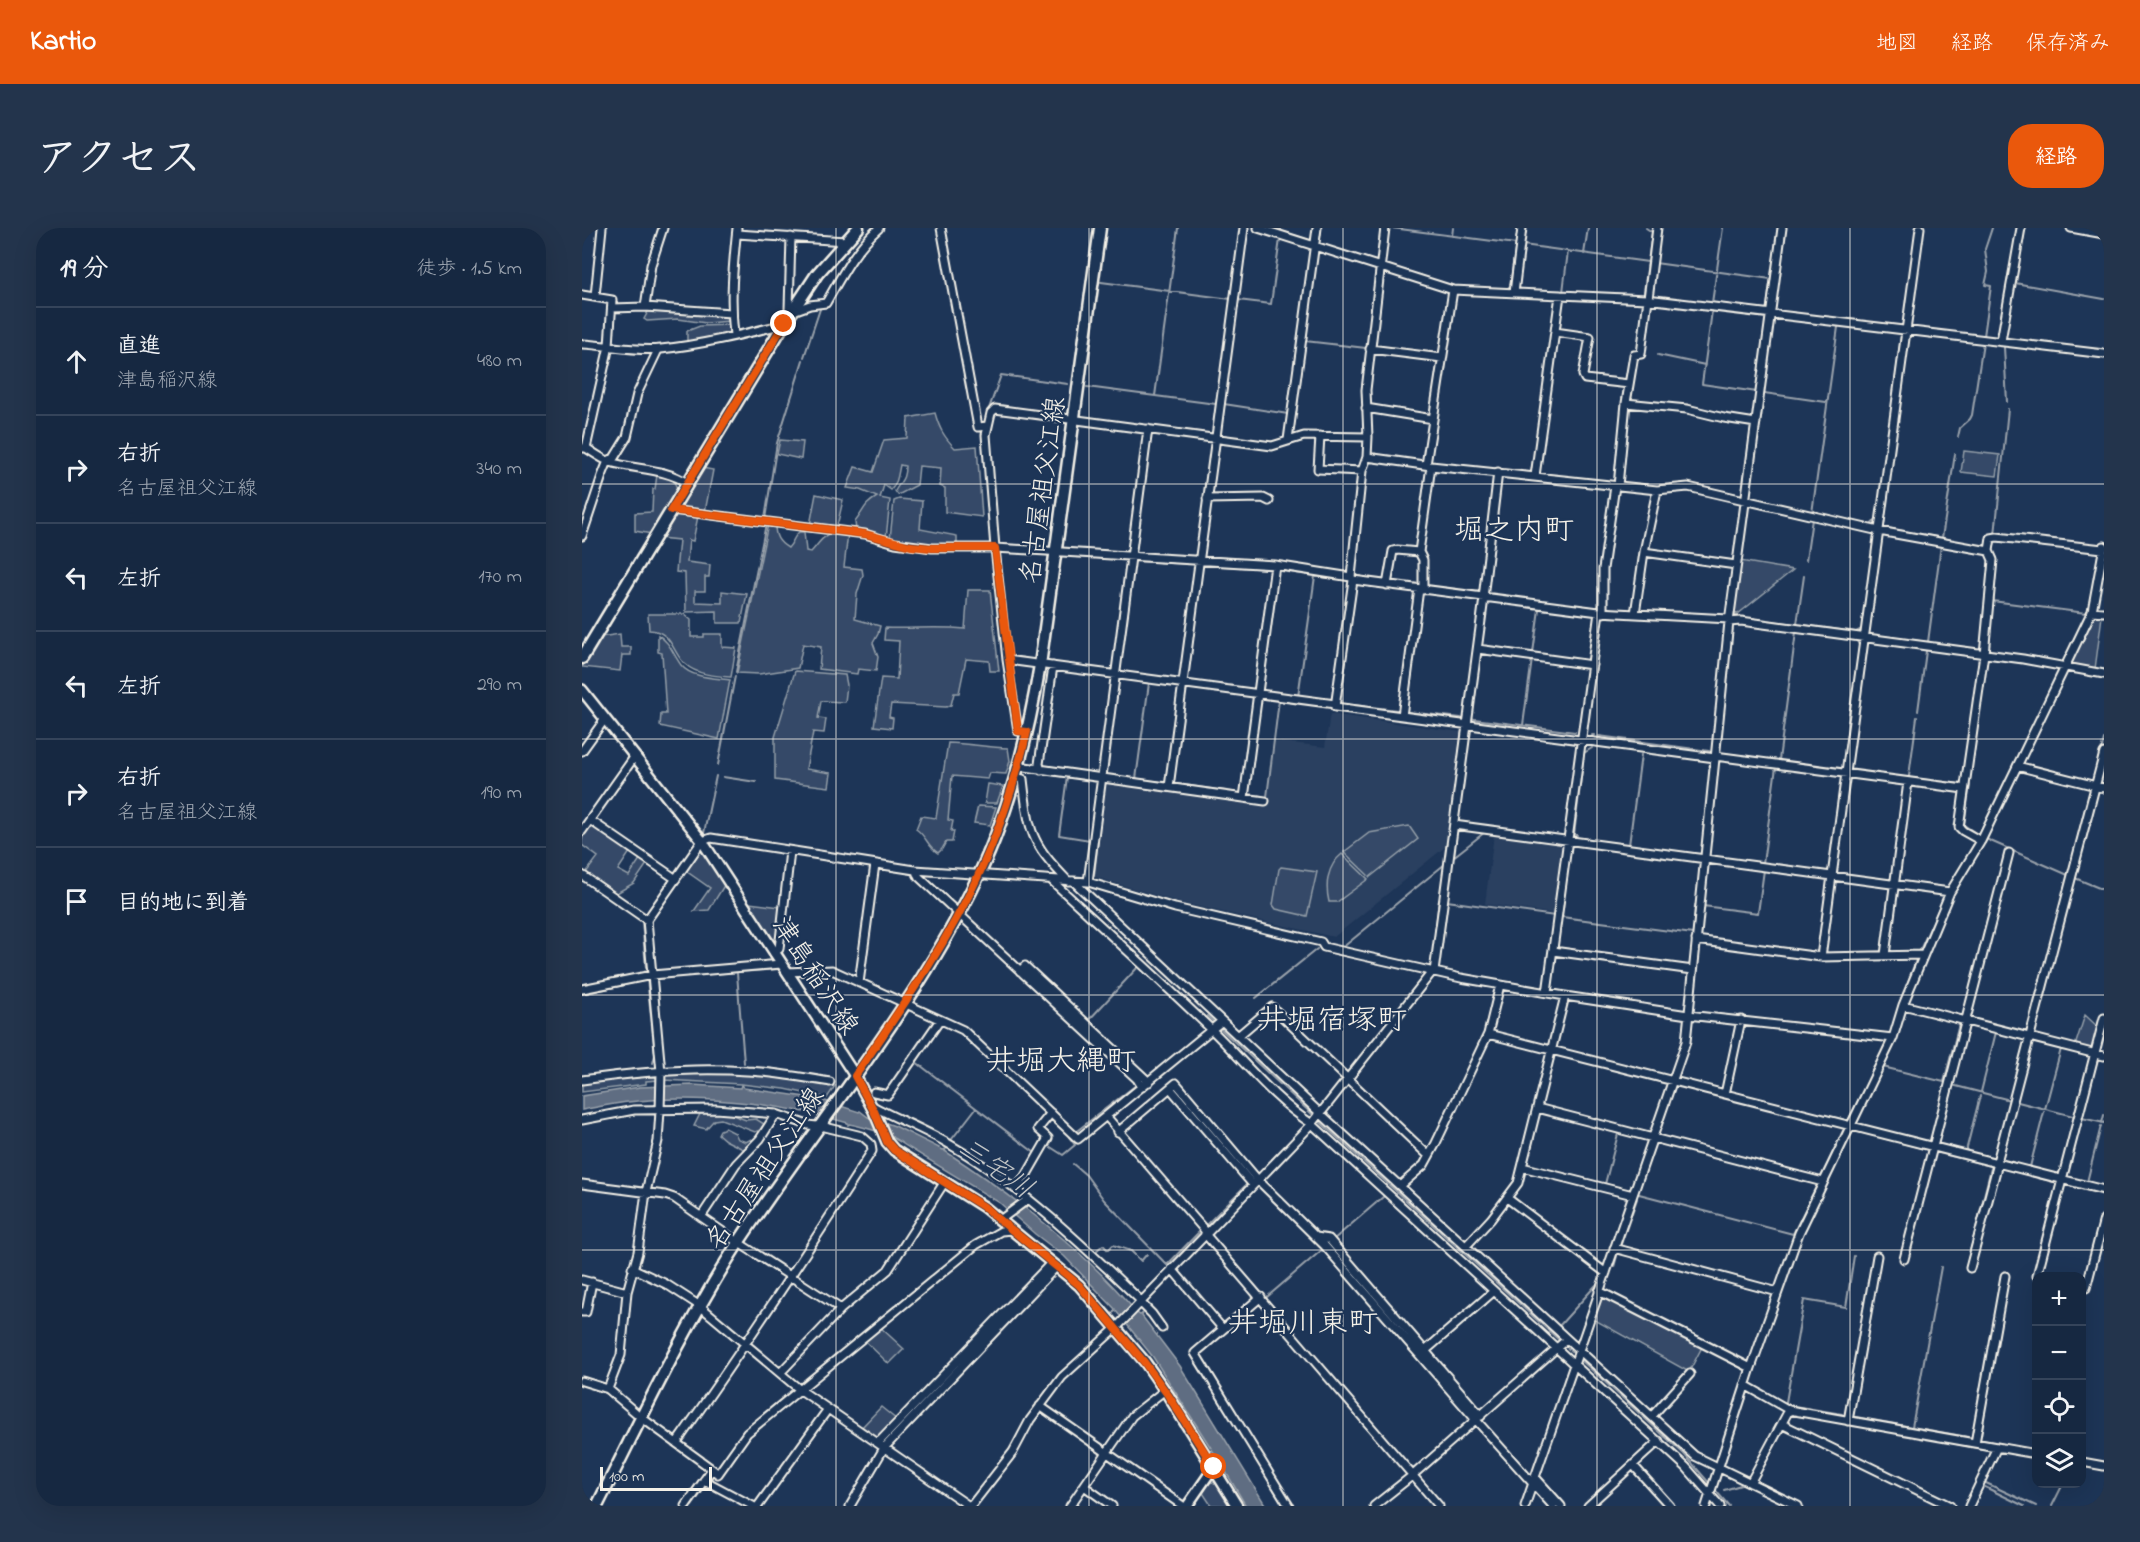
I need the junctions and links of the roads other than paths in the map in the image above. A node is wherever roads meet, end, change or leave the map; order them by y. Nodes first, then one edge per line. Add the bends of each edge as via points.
1 (602, 228) edge
2 (663, 228) edge
3 (858, 228) edge
4 (879, 228) edge
5 (941, 228) edge
6 (1100, 228) edge
7 (1244, 228) edge
8 (1258, 228) edge
9 (1317, 228) edge
10 (1385, 228) edge
11 (1522, 228) edge
12 (1657, 228) edge
13 (1782, 228) edge
14 (1920, 228) edge
15 (2021, 228) edge
16 (2071, 228) edge
17 (737, 231) edge
18 (2104, 234) edge
19 (791, 237) junction
20 (846, 241) junction
21 (1315, 246) junction
22 (1380, 267) junction
23 (1453, 290) junction
24 (1514, 293) junction
25 (582, 295) edge
26 (1560, 295) junction
27 (594, 296) junction
28 (1647, 299) junction
29 (645, 307) junction
30 (612, 308) junction
31 (794, 311) junction
32 (731, 313) junction
33 (1770, 315) junction
34 (784, 324) junction
35 (1906, 330) junction
36 (1555, 332) junction
37 (734, 336) junction
38 (2001, 341) junction
39 (582, 344) edge
40 (609, 346) junction
41 (1370, 349) junction
42 (658, 350) junction
43 (2104, 354) edge
44 (1442, 358) junction
45 (1629, 384) junction
46 (1626, 404) junction
47 (1366, 408) junction
48 (1074, 419) junction
49 (1433, 419) junction
50 (1756, 423) junction
51 (988, 426) junction
52 (1149, 429) junction
53 (1320, 436) junction
54 (585, 437) edge
55 (1368, 437) junction
56 (1215, 439) junction
57 (1288, 440) junction
58 (584, 448) edge
59 (1367, 457) junction
60 (608, 461) junction
61 (1428, 465) junction
62 (1362, 471) junction
63 (1498, 472) junction
64 (1535, 476) junction
65 (687, 483) junction
66 (1617, 486) junction
67 (1657, 490) junction
68 (1207, 498) junction
69 (1269, 501) dead end
70 (1745, 501) junction
71 (671, 510) junction
72 (584, 524) edge
73 (1879, 531) junction
74 (582, 536) edge
75 (995, 548) junction
76 (2104, 548) edge
77 (1056, 551) junction
78 (1989, 551) junction
79 (1419, 552) junction
80 (1644, 552) junction
81 (1131, 556) junction
82 (1198, 560) junction
83 (1275, 565) junction
84 (1736, 565) junction
85 (1352, 578) junction
86 (1387, 585) junction
87 (1421, 590) junction
88 (1484, 598) junction
89 (2092, 611) junction
90 (2104, 612) edge
91 (1601, 613) junction
92 (1635, 614) junction
93 (1729, 621) junction
94 (1864, 638) junction
95 (1478, 649) junction
96 (1984, 654) junction
97 (582, 658) edge
98 (1007, 660) junction
99 (1040, 665) junction
100 (1592, 665) junction
101 (1053, 666) junction
102 (2064, 668) junction
103 (2104, 674) edge
104 (1116, 675) junction
105 (1182, 684) junction
106 (582, 690) edge
107 (1258, 694) junction
108 (1335, 704) junction
109 (1402, 716) junction
110 (605, 719) junction
111 (1467, 725) junction
112 (1027, 732) junction
113 (1582, 740) junction
114 (582, 751) edge
115 (2104, 753) edge
116 (635, 756) junction
117 (1715, 757) junction
118 (2017, 766) junction
119 (1041, 770) junction
120 (1017, 772) junction
121 (1846, 773) junction
122 (1102, 778) junction
123 (1908, 782) junction
124 (2095, 786) junction
125 (1169, 787) junction
126 (2104, 788) edge
127 (1964, 789) junction
128 (1244, 798) junction
129 (1265, 801) dead end
130 (590, 820) junction
131 (1454, 825) junction
132 (582, 831) edge
133 (702, 841) junction
134 (1569, 841) junction
135 (1981, 841) junction
136 (790, 851) junction
137 (2009, 853) dead end
138 (1704, 859) junction
139 (875, 864) junction
140 (915, 870) junction
141 (582, 875) edge
142 (978, 875) junction
143 (1832, 876) junction
144 (676, 879) junction
145 (1051, 880) junction
146 (1070, 881) junction
147 (1088, 882) junction
148 (1894, 885) junction
149 (1950, 892) junction
150 (959, 914) junction
151 (647, 920) junction
152 (1696, 940) junction
153 (1553, 951) junction
154 (774, 953) junction
155 (1885, 955) junction
156 (1923, 955) junction
157 (1821, 957) junction
158 (784, 968) junction
159 (1693, 970) junction
160 (1020, 971) junction
161 (1433, 972) junction
162 (652, 975) junction
163 (860, 983) junction
164 (1500, 985) junction
165 (582, 989) edge
166 (1547, 993) junction
167 (1565, 996) junction
168 (903, 1004) junction
169 (1903, 1005) junction
170 (1688, 1015) junction
171 (2104, 1018) edge
172 (940, 1020) junction
173 (1741, 1020) junction
174 (1965, 1021) junction
175 (1217, 1026) junction
176 (1488, 1034) junction
177 (1238, 1036) junction
178 (2028, 1037) junction
179 (1893, 1038) junction
180 (1551, 1051) junction
181 (2095, 1053) junction
182 (2104, 1056) edge
183 (661, 1076) junction
184 (855, 1076) junction
185 (1348, 1078) junction
186 (582, 1080) edge
187 (1673, 1081) junction
188 (830, 1082) dead end
189 (1149, 1082) junction
190 (1142, 1087) junction
191 (874, 1092) dead end
192 (1725, 1094) junction
193 (872, 1108) junction
194 (1537, 1108) junction
195 (660, 1109) junction
196 (1051, 1113) junction
197 (776, 1114) junction
198 (1106, 1116) junction
199 (1316, 1118) junction
200 (582, 1120) edge
201 (821, 1125) junction
202 (1851, 1125) junction
203 (1118, 1132) junction
204 (1653, 1139) junction
205 (1933, 1146) junction
206 (1429, 1156) junction
207 (1997, 1163) junction
208 (1522, 1167) junction
209 (2062, 1179) junction
210 (1255, 1182) junction
211 (1823, 1182) junction
212 (944, 1183) junction
213 (582, 1184) edge
214 (1400, 1186) junction
215 (1015, 1189) junction
216 (2104, 1190) edge
217 (646, 1192) junction
218 (1633, 1195) junction
219 (1507, 1198) junction
220 (1026, 1201) junction
221 (701, 1217) junction
222 (2104, 1219) edge
223 (1002, 1220) junction
224 (1012, 1230) junction
225 (1206, 1234) junction
226 (739, 1243) junction
227 (1466, 1246) junction
228 (1614, 1248) junction
229 (1877, 1256) dead end
230 (1904, 1259) dead end
231 (1054, 1264) junction
232 (632, 1268) junction
233 (1970, 1268) dead end
234 (1172, 1269) junction
235 (2038, 1272) edge
236 (1605, 1273) junction
237 (2005, 1276) dead end
238 (791, 1277) junction
239 (582, 1280) edge
240 (592, 1282) junction
241 (2086, 1288) dead end
242 (1494, 1291) junction
243 (1599, 1291) junction
244 (627, 1292) junction
245 (1778, 1292) junction
246 (1261, 1297) junction
247 (1140, 1302) junction
248 (700, 1306) junction
249 (841, 1309) junction
250 (582, 1312) edge
251 (1116, 1328) junction
252 (1162, 1328) dead end
253 (1401, 1328) junction
254 (1223, 1329) junction
255 (1562, 1343) junction
256 (746, 1345) junction
257 (1425, 1351) junction
258 (1576, 1356) junction
259 (1751, 1368) junction
260 (781, 1372) junction
261 (1690, 1374) dead end
262 (582, 1381) edge
263 (1745, 1385) junction
264 (608, 1389) junction
265 (799, 1389) junction
266 (1165, 1390) junction
267 (1040, 1406) junction
268 (828, 1408) junction
269 (1789, 1410) junction
270 (1652, 1416) junction
271 (642, 1418) junction
272 (1478, 1418) junction
273 (1848, 1421) junction
274 (1782, 1424) junction
275 (1659, 1441) junction
276 (677, 1442) junction
277 (1975, 1443) junction
278 (881, 1446) junction
279 (1997, 1447) junction
280 (1107, 1453) junction
281 (2032, 1453) edge
282 (2086, 1463) edge
283 (1633, 1465) junction
284 (2104, 1466) edge
285 (1214, 1467) junction
286 (1717, 1468) junction
287 (712, 1469) junction
288 (1413, 1475) junction
289 (704, 1480) junction
290 (1534, 1480) junction
291 (1750, 1483) junction
292 (1084, 1486) junction
293 (1711, 1488) junction
294 (597, 1506) edge
295 (686, 1506) edge
296 (753, 1506) edge
297 (758, 1506) edge
298 (850, 1506) edge
299 (970, 1506) edge
300 (1070, 1506) edge
301 (1112, 1506) edge
302 (1185, 1506) edge
303 (1237, 1506) edge
304 (1289, 1506) edge
305 (1374, 1506) edge
306 (1439, 1506) edge
307 (1525, 1506) edge
308 (1553, 1506) edge
309 (1561, 1506) edge
310 (1588, 1506) edge
311 (1670, 1506) edge
312 (1706, 1506) edge
313 (1720, 1506) edge
314 (1798, 1506) edge
315 (1950, 1506) edge
316 (1969, 1506) edge

1 - 27 street
2 - 29 street via 651,265
3 - 20 main road
4 - 31 street via 850,261 826,303
5 - 51 street via 978,427
6 - 48 main road, 名古屋祖父江線
7 - 56 street
8 - 21 street
9 - 21 street
10 - 22 street
11 - 24 street
12 - 28 street
13 - 33 street
14 - 35 street
15 - 38 street
16 - 18 street
17 - 19 street
17 - 32 street
19 - 20 street
19 - 31 street via 788,296 789,309
20 - 31 main road via 817,274
21 - 22 street
21 - 57 street
22 - 23 street
22 - 41 street
23 - 24 street
23 - 44 street
24 - 26 street
25 - 27 street
26 - 28 street
26 - 36 street
27 - 30 street via 612,300
28 - 33 street
28 - 45 street via 1641,354 1634,355
29 - 30 street
29 - 32 street
30 - 40 street
31 - 34 main road
32 - 37 street
33 - 35 street
33 - 50 street
34 - 37 street
34 - 65 main road
35 - 38 street
35 - 73 street
36 - 45 street via 1590,336 1585,379
36 - 64 street
37 - 42 street
38 - 43 street
39 - 40 street
40 - 42 street
40 - 54 street
41 - 44 street
41 - 47 street
42 - 60 street via 637,394 627,437
44 - 49 street
45 - 46 street
46 - 50 street via 1687,409
46 - 66 street
47 - 49 street
47 - 55 street
48 - 51 street via 995,409
48 - 52 street
48 - 77 main road, 名古屋祖父江線
49 - 61 street
50 - 70 street
51 - 75 street
52 - 56 street
52 - 81 street
53 - 55 street
53 - 57 street
53 - 62 street via 1318,469
54 - 58 street
55 - 59 street
56 - 57 street via 1272,447
56 - 68 street
58 - 60 street
59 - 61 street
59 - 62 street
60 - 65 street via 667,474
60 - 72 street
61 - 63 street
61 - 79 street
62 - 85 street
63 - 64 street
63 - 88 street
64 - 66 street
65 - 71 main road
66 - 67 street
66 - 91 street via 1603,569
67 - 70 street via 1688,487
67 - 80 street
68 - 69 street
68 - 82 street
70 - 73 street
70 - 84 street
71 - 75 street via 865,534 911,546
71 - 97 main road
72 - 74 street
73 - 78 street
73 - 94 street
75 - 77 street
75 - 98 street
76 - 78 street via 1997,537 1991,538
76 - 89 street
77 - 81 street
77 - 99 main road, 名古屋祖父江線
78 - 96 street via 1993,560
79 - 86 street via 1393,551
79 - 87 street via 1423,560
80 - 84 street
80 - 92 street
81 - 82 street
81 - 104 street
82 - 83 street
82 - 105 street
83 - 85 street
83 - 107 street
84 - 93 street
85 - 86 street
85 - 108 street
86 - 87 street
87 - 88 street
87 - 109 street
88 - 91 street
88 - 95 street
89 - 90 street
89 - 102 street
91 - 92 street
91 - 100 street
92 - 93 street
93 - 94 street
93 - 117 street
94 - 96 street
94 - 121 street
95 - 100 street
95 - 111 street
96 - 102 street
96 - 127 street
98 - 99 street
98 - 112 street via 1018,731
99 - 101 street
99 - 112 main road, 名古屋祖父江線
100 - 113 street
101 - 104 street
101 - 119 street
102 - 103 street
102 - 118 street
104 - 105 street
104 - 122 street
105 - 107 street
105 - 125 street
106 - 110 main road, 津島稲沢線
107 - 108 street
107 - 128 street
108 - 109 street
109 - 111 street
110 - 114 street
110 - 116 main road, 津島稲沢線
111 - 113 street
111 - 131 street
112 - 120 main road, 名古屋祖父江線
113 - 117 street
113 - 134 street
115 - 124 street
116 - 130 street
116 - 133 main road, 津島稲沢線
117 - 121 street
117 - 138 street
118 - 124 street
118 - 135 street
119 - 120 street
119 - 122 street
120 - 142 main road, 名古屋祖父江線
120 - 146 street via 1023,779 1032,834 1041,851
121 - 123 street
121 - 143 street
122 - 125 street
122 - 147 street
123 - 127 street
123 - 148 street
124 - 126 street
124 - 178 street
125 - 128 street
127 - 135 street via 1959,827
128 - 129 street
130 - 132 street
130 - 144 street
131 - 134 street
131 - 161 street
133 - 136 street via 711,838
133 - 144 street
133 - 154 main road, 津島稲沢線
134 - 138 street
134 - 153 street
135 - 149 street
136 - 139 street
136 - 154 street via 779,949
137 - 174 street
138 - 143 street
138 - 152 street
139 - 140 street
139 - 163 street
140 - 142 street
140 - 150 street
141 - 151 street
142 - 145 street
142 - 150 main road, 名古屋祖父江線
143 - 148 street
143 - 157 street
144 - 151 street
145 - 146 street
145 - 175 street
146 - 147 street
146 - 175 street
147 - 161 street via 1175,908 1321,942 1323,947
148 - 149 street
148 - 155 street
149 - 156 street
150 - 160 street
150 - 168 main road, 名古屋祖父江線
151 - 162 street
152 - 157 street
152 - 159 street
153 - 159 street
153 - 166 street
154 - 158 main road, 津島稲沢線
155 - 156 street
155 - 157 street
156 - 169 street
158 - 162 street
158 - 163 street via 832,970
158 - 184 main road, 津島稲沢線
159 - 170 street
160 - 189 street via 1025,966
160 - 190 street
161 - 164 street
161 - 185 street
162 - 165 street
162 - 183 street
163 - 168 street
164 - 166 street
164 - 176 street
166 - 167 street
167 - 170 street
167 - 180 street
168 - 172 street
168 - 184 main road, 名古屋祖父江線
169 - 174 street
169 - 179 street
170 - 173 street
170 - 187 street via 1686,1042
171 - 181 street
172 - 191 street via 888,1095
172 - 196 street via 963,1030
173 - 179 street
173 - 192 street
174 - 178 street
174 - 205 street
175 - 177 street
175 - 189 street
175 - 199 street via 1276,1097 1292,1111
176 - 180 street
176 - 206 street
177 - 185 street via 1272,1007
177 - 199 street
178 - 181 street
178 - 207 street
179 - 202 street
180 - 187 street
180 - 194 street
181 - 182 street
181 - 209 street
183 - 186 street
183 - 188 street via 750,1071
183 - 195 street
184 - 193 main road, 津島稲沢線
184 - 201 main road, 名古屋祖父江線
185 - 199 street
185 - 206 street
187 - 192 street
187 - 204 street
189 - 190 street
190 - 198 street
192 - 202 street
193 - 212 main road, 津島稲沢線 via 894,1150
193 - 215 street via 951,1145
194 - 204 street
194 - 208 street
195 - 197 street
195 - 200 street
195 - 217 street via 658,1141
196 - 198 street via 1078,1139
196 - 215 street via 1038,1129 1048,1138
197 - 201 street
197 - 221 street
198 - 203 street
199 - 210 street
199 - 214 street
199 - 242 street
201 - 226 main road, 名古屋祖父江線
201 - 238 street via 862,1136 871,1144 872,1151
202 - 205 street
202 - 211 street
203 - 210 street via 1176,1083
203 - 225 street
204 - 211 street
204 - 218 street
205 - 207 street
205 - 230 street
206 - 214 street
207 - 209 street
207 - 233 street
208 - 218 street
208 - 219 street via 1518,1183
209 - 216 street
209 - 235 street
210 - 225 street
210 - 253 street via 1316,1237
211 - 245 street via 1798,1233
212 - 223 main road, 津島稲沢線
212 - 249 street via 888,1270
213 - 217 street
214 - 227 street
215 - 220 street
217 - 221 street via 674,1198
217 - 232 street
218 - 228 street
219 - 227 street
219 - 236 street
220 - 223 street
220 - 247 street via 1088,1250
221 - 226 street
222 - 241 street
223 - 224 main road, 津島稲沢線
224 - 231 main road, 津島稲沢線
224 - 265 street via 1001,1231 976,1245
225 - 234 street
225 - 246 street
226 - 238 street
226 - 248 main road, 名古屋祖父江線
227 - 255 street
228 - 236 street
228 - 245 street
229 - 273 street
231 - 251 main road, 津島稲沢線 via 1079,1285
231 - 278 street
232 - 244 street
232 - 248 street
234 - 247 street
234 - 254 street
236 - 243 street
237 - 277 street
238 - 249 street
238 - 256 street
239 - 240 street
240 - 244 street
240 - 250 street via 586,1312
242 - 255 street
242 - 257 street
243 - 258 street
243 - 259 street
244 - 264 street via 621,1355
245 - 259 street
246 - 254 street
246 - 288 street
247 - 251 street
247 - 252 street
248 - 256 street
248 - 271 main road, 名古屋祖父江線
249 - 260 street
251 - 266 main road, 津島稲沢線
251 - 267 street via 1062,1377
253 - 257 street
253 - 272 street
254 - 304 street via 1195,1353
255 - 258 street
255 - 258 street
255 - 272 street
256 - 260 street
256 - 276 street
257 - 272 street
258 - 270 street
258 - 275 street
258 - 290 street
259 - 263 street
260 - 265 street
261 - 270 street
262 - 264 street
263 - 269 street
263 - 286 street
264 - 271 street
265 - 268 street
265 - 287 street via 747,1432 718,1474
266 - 280 street via 1132,1416
266 - 285 main road, 津島稲沢線
267 - 280 street
267 - 299 street via 1013,1452
268 - 278 street
268 - 297 street
269 - 273 street
269 - 274 street
270 - 286 street via 1695,1455
271 - 276 street
271 - 294 main road, 名古屋祖父江線
272 - 288 street
272 - 290 street
273 - 277 street
274 - 291 street
274 - 315 street
275 - 283 street
275 - 293 street
276 - 287 street
277 - 279 street
278 - 298 street
278 - 299 street
279 - 281 street
279 - 316 street
280 - 292 street
280 - 302 street
282 - 284 street
283 - 310 street
283 - 311 street
285 - 302 street
285 - 303 main road, 津島稲沢線
286 - 291 street
286 - 293 street
287 - 289 street
288 - 305 street
288 - 306 street
289 - 295 street
289 - 296 street
290 - 307 street
290 - 308 street
290 - 309 street
291 - 314 street
292 - 300 street
292 - 301 street
293 - 312 street
293 - 313 street

